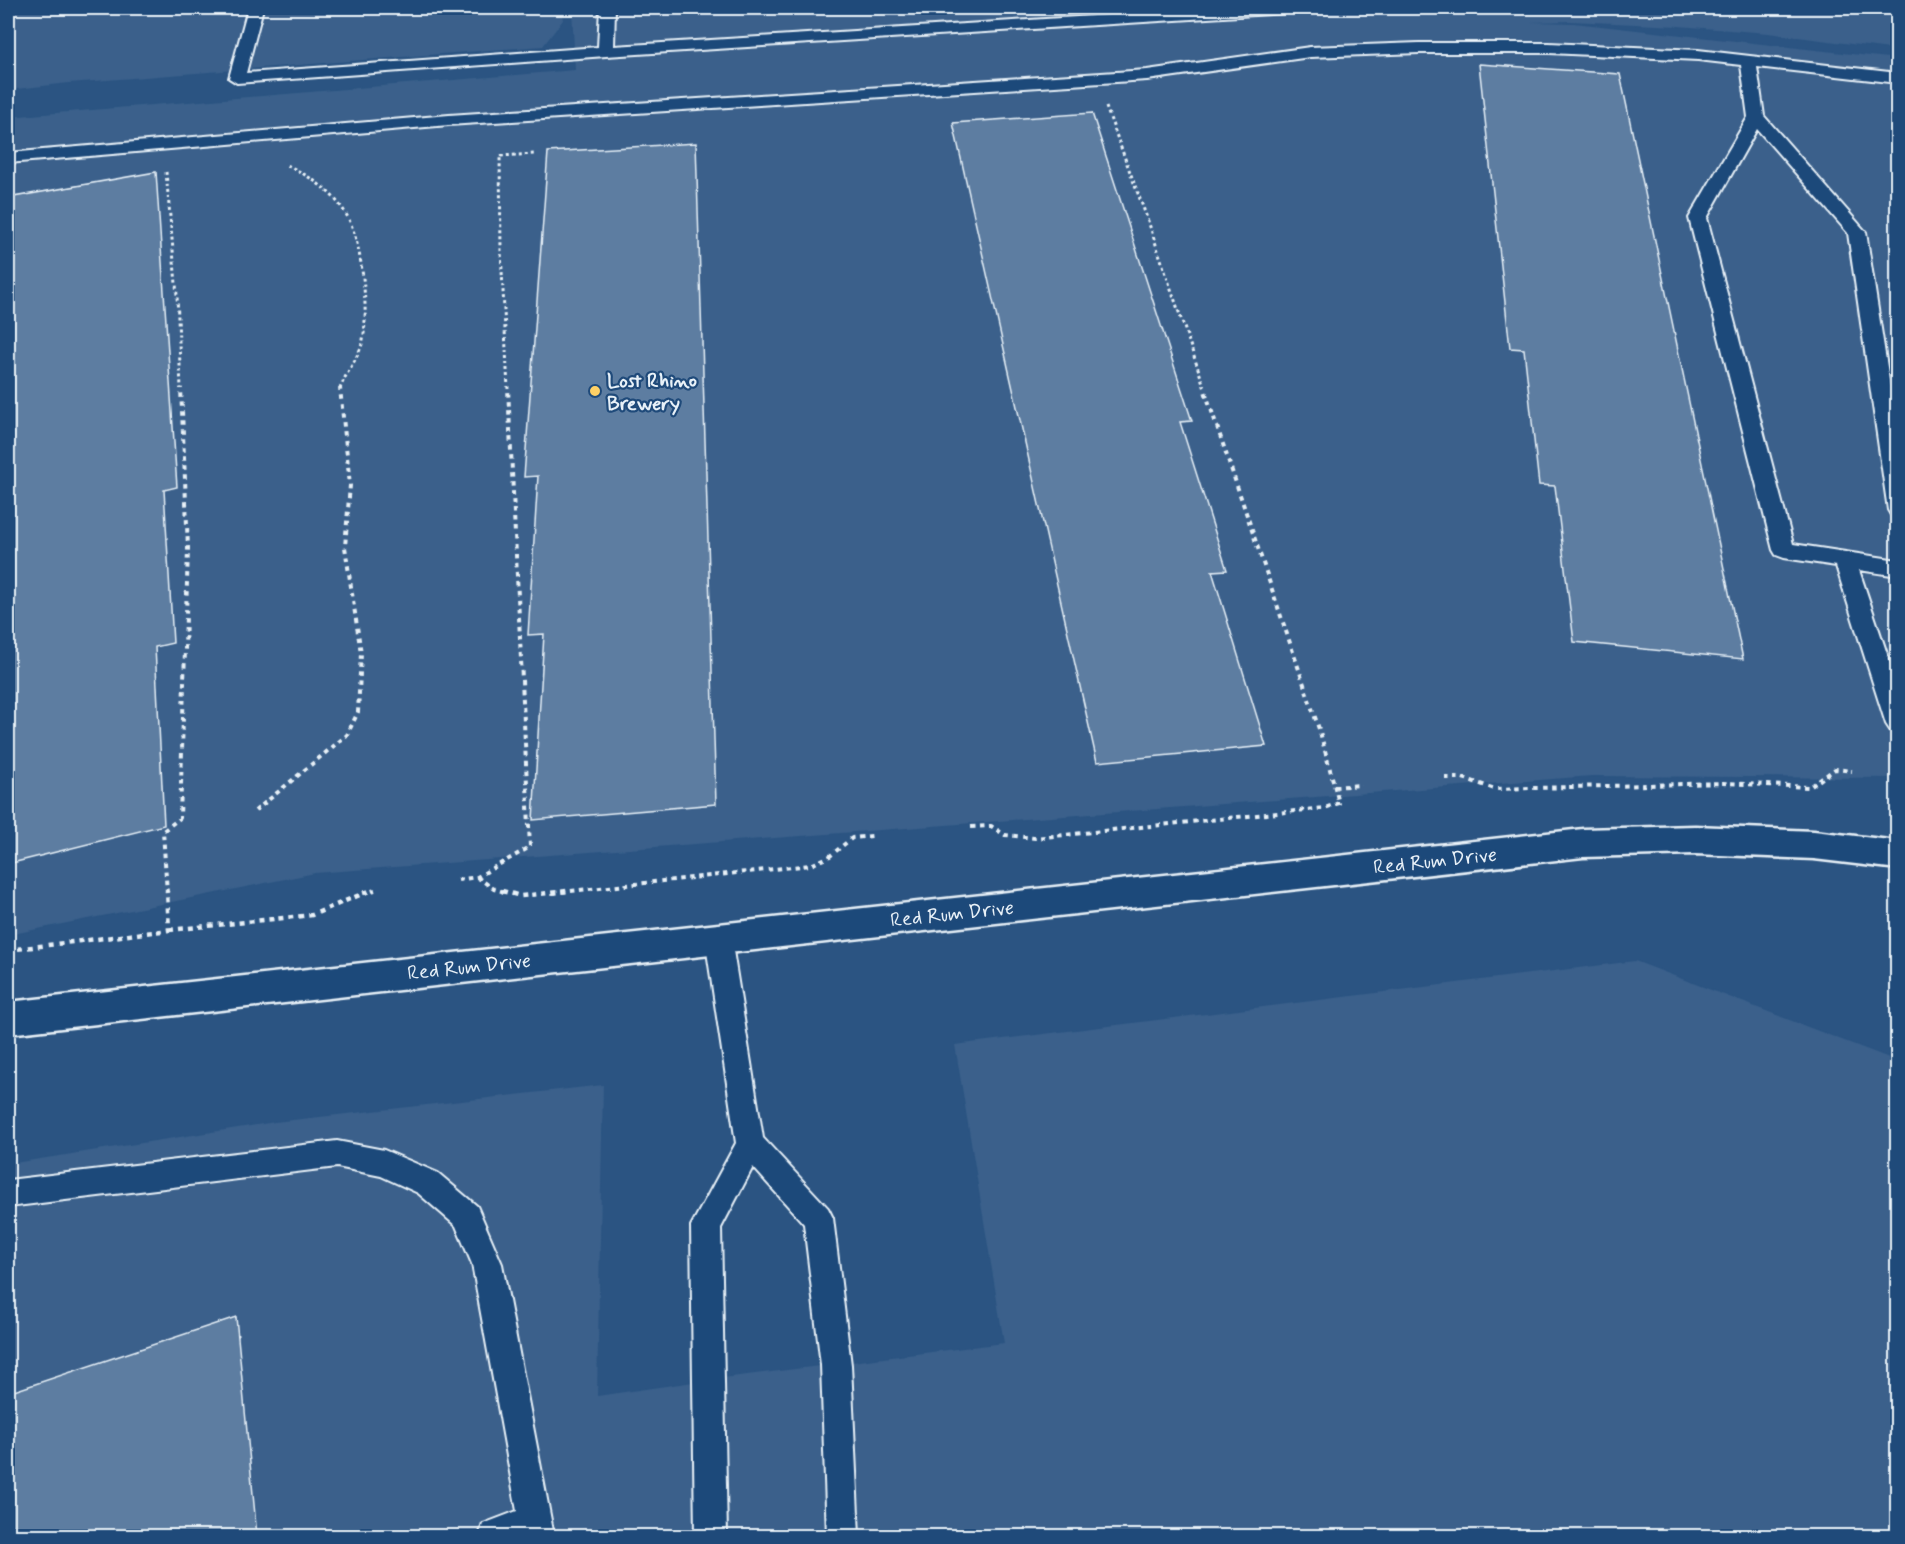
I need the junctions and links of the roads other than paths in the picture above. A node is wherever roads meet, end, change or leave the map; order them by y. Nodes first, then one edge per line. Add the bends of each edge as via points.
1 (255, 8) edge
2 (607, 8) edge
3 (1286, 8) edge
4 (1292, 8) edge
5 (606, 51) junction
6 (1748, 60) junction
7 (1898, 78) edge
8 (1756, 117) junction
9 (8, 158) edge
10 (1898, 510) edge
11 (1845, 559) junction
12 (1898, 568) edge
13 (1898, 724) edge
14 (1898, 855) edge
15 (718, 938) junction
16 (8, 1018) edge
17 (750, 1144) junction
18 (8, 1194) edge
19 (536, 1529) edge
20 (495, 1536) edge
21 (711, 1536) edge
22 (843, 1536) edge

1 - 5 lane via 237,78
2 - 5 lane
3 - 4 lane
3 - 5 lane
6 - 7 lane
6 - 8 lane
6 - 9 lane via 1549,48 1310,52 1147,75 448,120
8 - 10 lane via 1857,232
8 - 11 lane via 1698,218 1784,550
11 - 12 lane
11 - 13 lane
14 - 15 street, Red Rum Drive via 1814,845 1695,840 1583,843
15 - 16 street, Red Rum Drive
15 - 17 lane
17 - 21 lane via 706,1226
17 - 22 lane via 818,1218 836,1365
18 - 19 lane via 337,1154 384,1163 428,1183 467,1216 487,1264
19 - 20 lane

